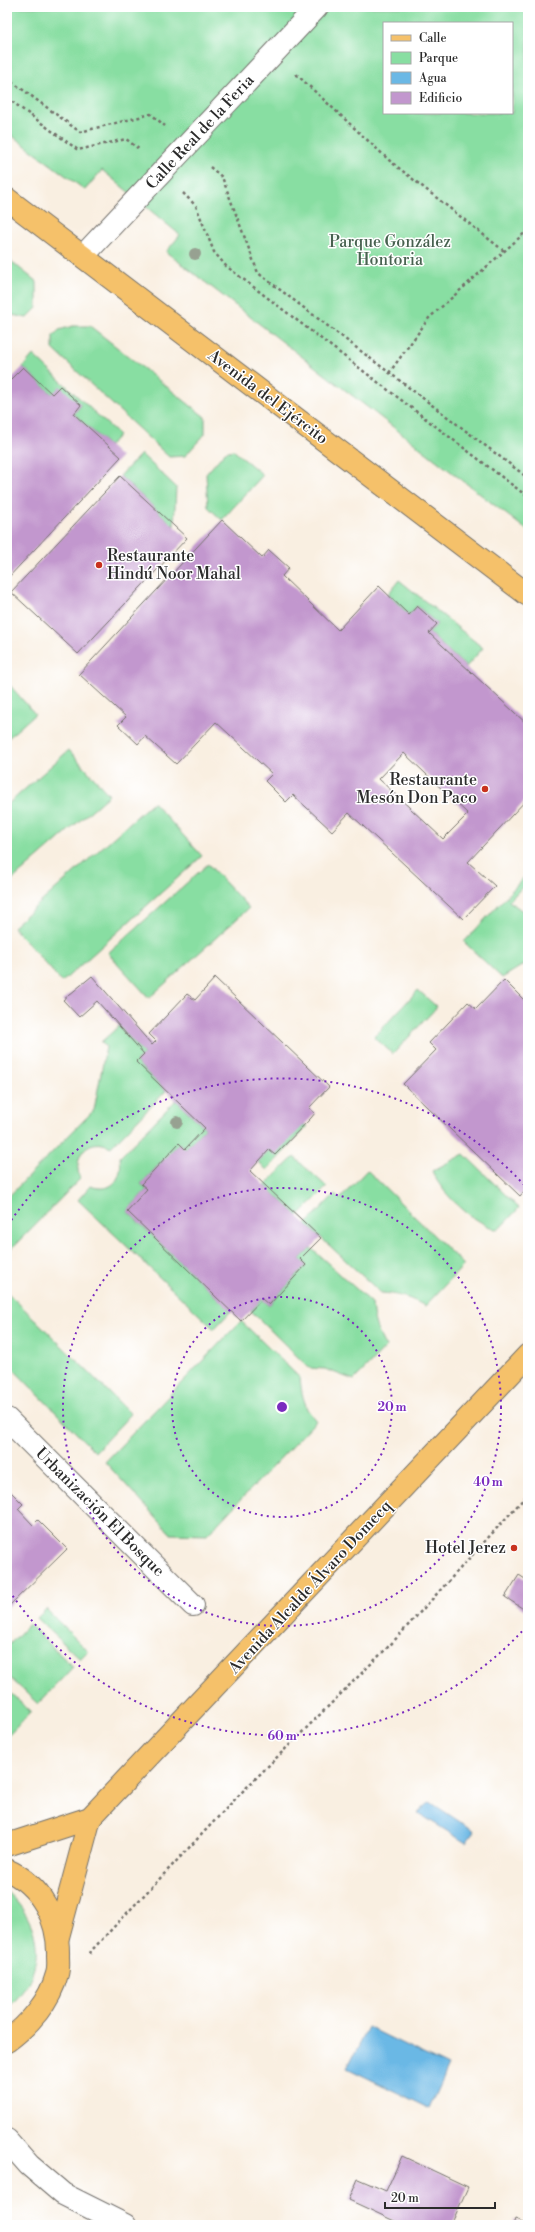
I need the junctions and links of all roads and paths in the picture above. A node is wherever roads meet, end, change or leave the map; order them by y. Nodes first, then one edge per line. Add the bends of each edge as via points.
1 (317, 7) edge
2 (273, 53) junction
3 (7, 78) edge
4 (7, 98) edge
5 (186, 146) junction
6 (162, 171) junction
7 (7, 199) edge
8 (528, 230) edge
9 (504, 252) junction
10 (83, 256) junction
11 (389, 373) junction
12 (528, 478) edge
13 (528, 496) edge
14 (528, 595) edge
15 (528, 1355) edge
16 (7, 1419) edge
17 (528, 1494) edge
18 (193, 1605) dead end
19 (90, 1818) junction
20 (7, 1845) edge
21 (7, 1870) edge
22 (58, 1938) junction
23 (90, 1958) dead end
24 (7, 2041) edge
25 (7, 2140) edge
26 (125, 2225) edge

1 - 2 street, Calle Real de la Feria
2 - 5 street, Calle Real de la Feria
2 - 9 path via 390,161
3 - 5 path via 80,132 151,114
4 - 6 path via 78,150 126,139
5 - 6 street, Calle Real de la Feria
5 - 11 path via 222,177 258,273
6 - 10 street, Calle Real de la Feria
6 - 13 path via 196,206 214,252 226,266
7 - 10 main road, Avenida del Ejército
8 - 9 path
9 - 11 path via 430,318
10 - 14 main road, Avenida del Ejército
11 - 12 path
15 - 19 main road, Avenida Alcalde Álvaro Domecq
16 - 18 street, Urbanización El Bosque
17 - 23 path via 392,1643 241,1793 91,1951
19 - 20 main road, Avenida Alcalde Álvaro Domecq
19 - 22 main road, Avenida Alcalde Álvaro Domecq
21 - 22 main road via 20,1875 46,1902
22 - 24 main road via 58,1973 44,2004 20,2031
25 - 26 street via 29,2165 63,2194

